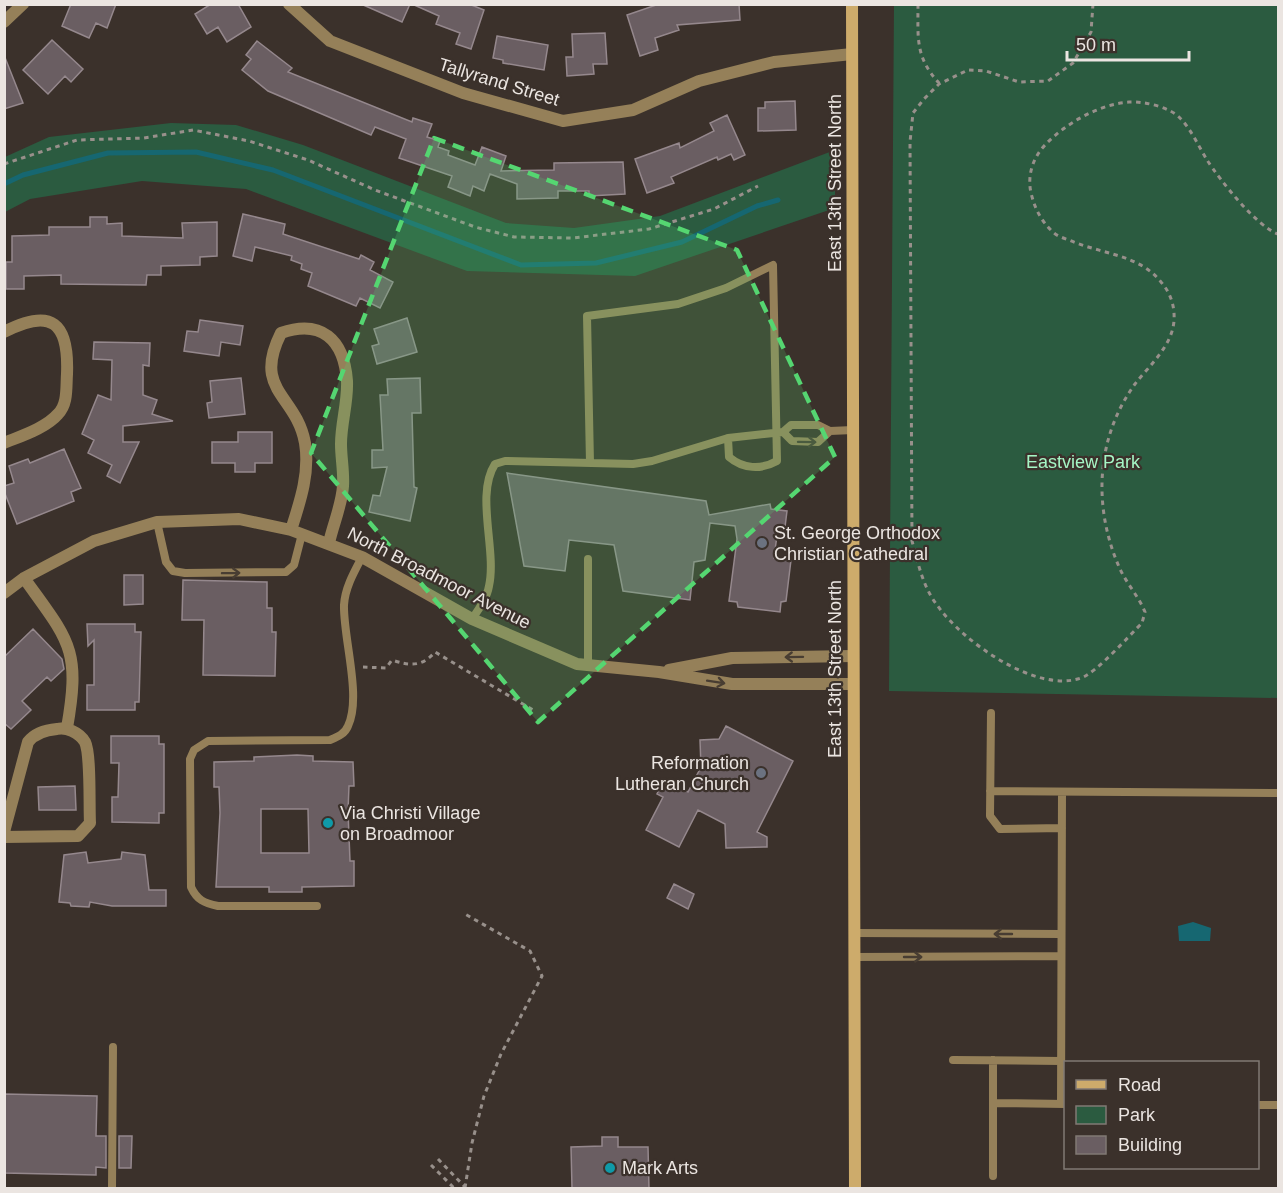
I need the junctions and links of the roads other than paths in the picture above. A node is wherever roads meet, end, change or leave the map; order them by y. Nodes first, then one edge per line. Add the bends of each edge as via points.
1 (24, 4) edge
2 (289, 4) edge
3 (852, 4) edge
4 (4, 21) edge
5 (852, 54) junction
6 (4, 332) edge
7 (853, 430) junction
8 (830, 431) junction
9 (779, 432) junction
10 (728, 438) junction
11 (4, 443) edge
12 (590, 463) junction
13 (157, 522) junction
14 (297, 532) junction
15 (329, 543) junction
16 (362, 557) junction
17 (588, 559) dead end
18 (24, 578) junction
19 (4, 593) edge
20 (472, 619) junction
21 (853, 656) junction
22 (588, 665) junction
23 (659, 672) junction
24 (853, 684) junction
25 (991, 713) dead end
26 (67, 728) junction
27 (990, 791) junction
28 (1062, 792) junction
29 (1278, 793) edge
30 (1062, 828) junction
31 (4, 832) edge
32 (4, 837) edge
33 (317, 906) dead end
34 (854, 933) junction
35 (1061, 934) junction
36 (1061, 956) junction
37 (854, 957) junction
38 (113, 1047) dead end
39 (953, 1060) dead end
40 (993, 1060) junction
41 (1061, 1061) junction
42 (993, 1103) junction
43 (1063, 1104) edge
44 (1259, 1105) edge
45 (1278, 1105) edge
46 (993, 1176) dead end
47 (112, 1188) edge
48 (855, 1188) edge

1 - 4 street
2 - 5 street, Tallyrand Street via 330,41 463,93 563,121 633,110 699,81 774,62
3 - 5 main road, East 13th Street North
5 - 7 main road, East 13th Street North
6 - 11 street via 26,321 42,319 54,323 68,352 66,399 60,412 52,420
7 - 8 lane
7 - 21 main road, East 13th Street North
8 - 9 lane via 818,425 791,425
9 -> 8 lane via 792,441 818,442
9 - 10 lane
9 - 10 lane via 777,461 766,467 739,466 729,457
9 - 12 lane via 773,265 726,288 678,304 587,316
10 - 12 lane via 652,461
12 - 20 lane via 495,464 488,487 489,586
13 - 14 street, North Broadmoor Avenue via 239,519
13 -> 14 lane via 166,562 173,571 286,572 294,565
13 - 18 street, North Broadmoor Avenue via 93,542
14 - 15 street, North Broadmoor Avenue
14 - 15 street via 306,478 305,442 269,370 272,349 280,333 311,327 331,337 342,355 347,381 341,444 343,487
15 - 16 street, North Broadmoor Avenue
16 - 20 street, North Broadmoor Avenue
16 - 33 lane via 344,602 352,667 348,728 340,735 318,740 208,741 194,750 190,759 192,887 196,896 218,906
17 - 22 lane
18 - 19 street, North Broadmoor Avenue
18 - 26 street via 60,629 72,657 74,689
20 - 22 street, North Broadmoor Avenue via 577,664
21 -> 23 street, North Broadmoor Avenue via 732,658
21 - 24 main road, East 13th Street North
22 - 23 street, North Broadmoor Avenue
23 -> 24 street, North Broadmoor Avenue via 732,684
24 - 34 main road, East 13th Street North
25 - 27 lane
26 - 31 street via 45,730 28,742
26 - 32 street via 85,742 90,822 78,836
27 - 28 lane
27 - 30 lane via 990,816 1000,829
28 - 29 lane
28 - 30 lane
30 - 35 lane
35 -> 34 lane
34 - 37 main road, East 13th Street North
35 - 36 lane
37 -> 36 lane
36 - 41 lane
37 - 48 main road, East 13th Street North
38 - 47 lane
39 - 40 lane
40 - 41 lane
40 - 42 lane
41 - 43 lane
42 - 43 lane
42 - 46 lane
44 - 45 lane

